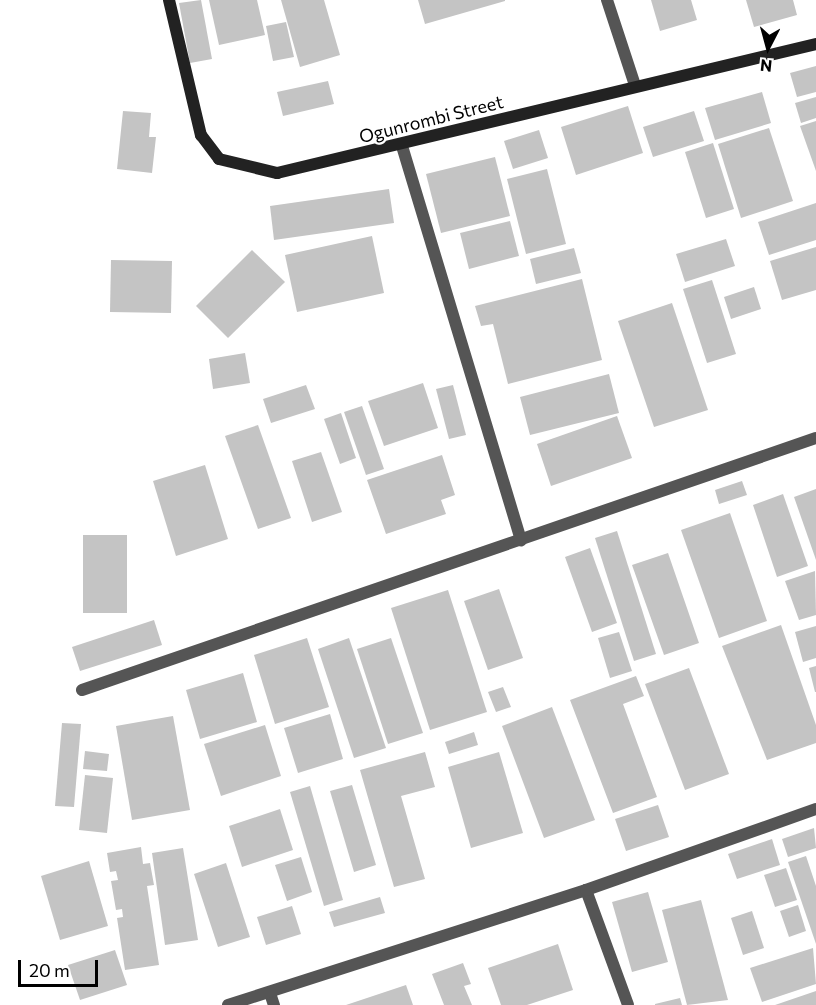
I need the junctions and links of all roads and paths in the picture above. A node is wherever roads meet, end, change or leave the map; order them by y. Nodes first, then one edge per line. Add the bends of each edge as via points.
1 (169, 0) edge
2 (607, 0) edge
3 (816, 44) edge
4 (635, 85) junction
5 (402, 146) junction
6 (816, 438) edge
7 (521, 540) junction
8 (82, 690) dead end
9 (816, 809) edge
10 (586, 890) junction
11 (272, 999) edge
12 (228, 1005) edge
13 (628, 1005) edge

1 - 5 street, Ogunrombi Street via 201,135 219,159 277,173
2 - 4 street
3 - 4 street, Ogunrombi Street
4 - 5 street, Ogunrombi Street
5 - 7 street
6 - 7 street
7 - 8 street
9 - 10 street
10 - 11 street
10 - 13 street
11 - 12 street

